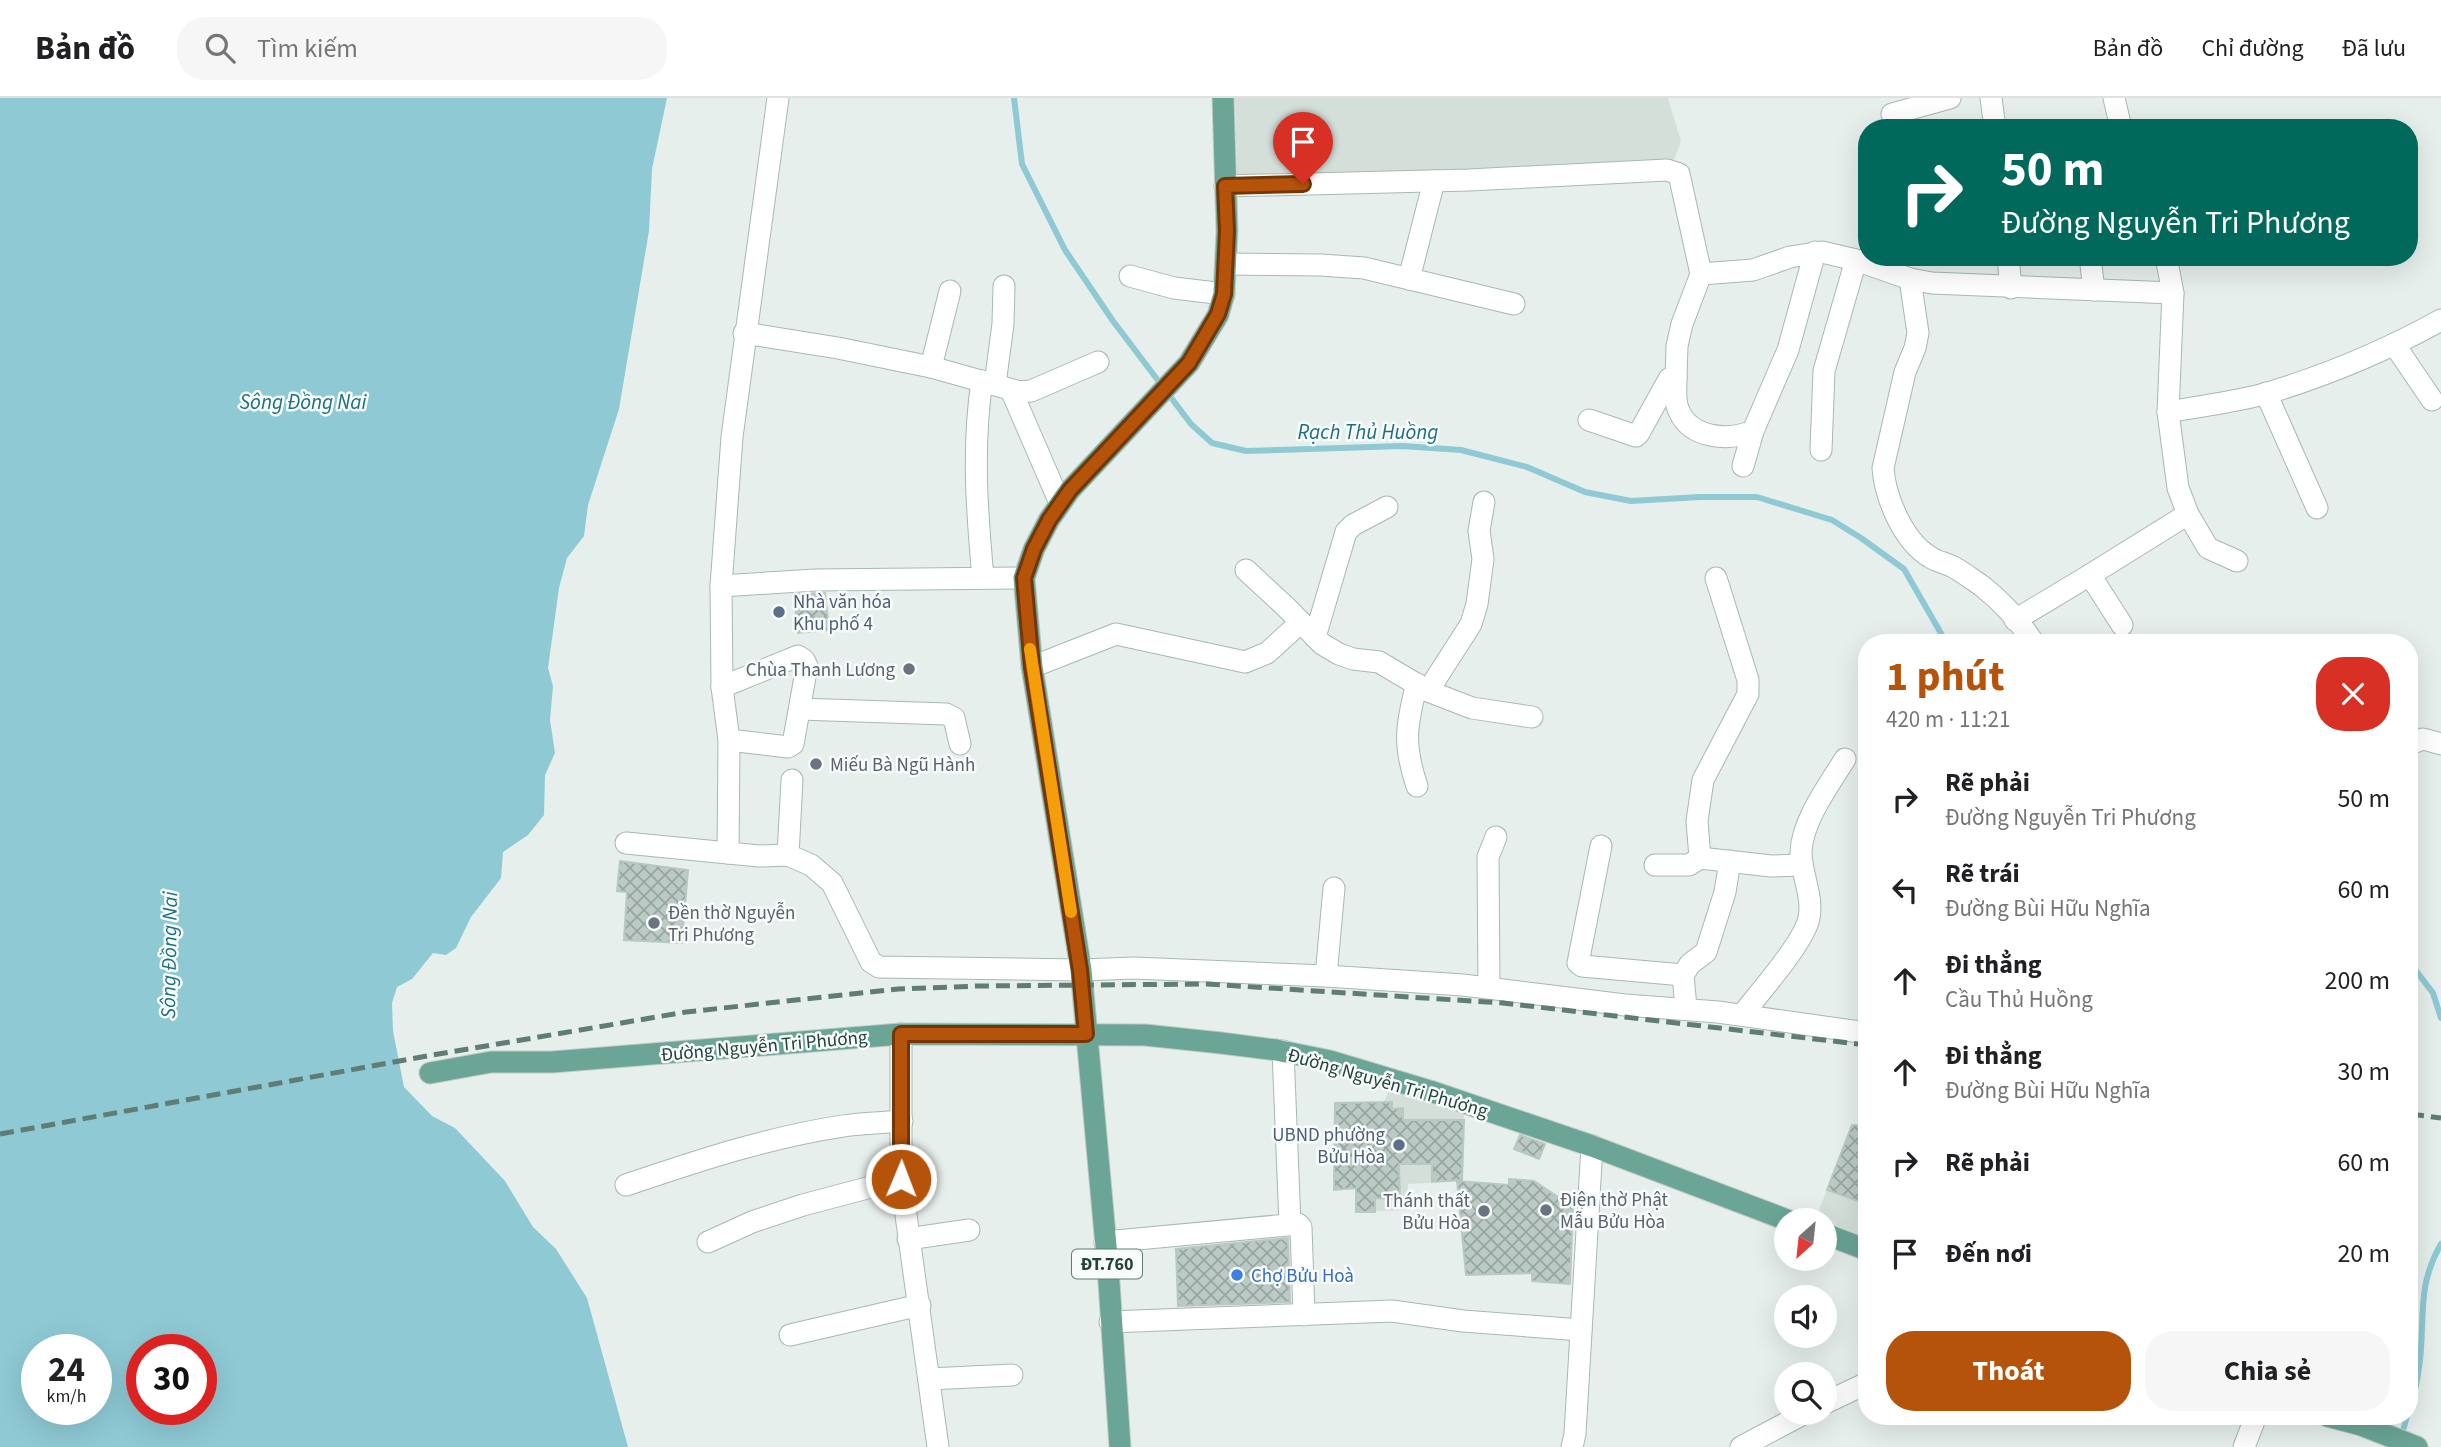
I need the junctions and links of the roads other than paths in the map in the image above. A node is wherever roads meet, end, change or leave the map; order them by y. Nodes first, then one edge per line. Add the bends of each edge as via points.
1 (778, 98) edge
2 (1223, 98) edge
3 (1951, 98) edge
4 (1992, 98) edge
5 (2113, 98) edge
6 (1892, 113) edge
7 (1994, 119) edge
8 (2119, 119) edge
9 (1433, 181) junction
10 (1225, 186) junction
11 (1815, 253) junction
12 (1856, 260) joint
13 (1226, 264) junction
14 (1882, 266) edge
15 (2009, 266) edge
16 (2091, 266) edge
17 (2168, 266) edge
18 (1900, 270) edge
19 (1701, 274) junction
20 (1130, 276) dead end
21 (1409, 279) junction
22 (1004, 286) dead end
23 (2011, 288) junction
24 (2094, 290) junction
25 (950, 291) dead end
26 (2173, 293) junction
27 (1224, 294) junction
28 (1514, 304) dead end
29 (2441, 320) edge
30 (744, 333) junction
31 (2394, 344) junction
32 (1098, 362) dead end
33 (930, 367) junction
34 (1676, 378) junction
35 (996, 385) junction
36 (2266, 393) junction
37 (2432, 400) dead end
38 (2168, 412) junction
39 (1589, 420) dead end
40 (1753, 431) junction
41 (1821, 450) dead end
42 (1743, 466) dead end
43 (1484, 502) dead end
44 (1060, 503) junction
45 (1387, 508) dead end
46 (2317, 508) dead end
47 (2188, 514) junction
48 (2237, 561) dead end
49 (1246, 570) dead end
50 (2090, 575) junction
51 (984, 578) junction
52 (1024, 578) junction
53 (1716, 578) dead end
54 (721, 586) junction
55 (2015, 620) junction
56 (2122, 625) dead end
57 (1308, 629) junction
58 (2026, 634) edge
59 (1032, 667) junction
60 (722, 687) junction
61 (1422, 688) junction
62 (800, 709) junction
63 (1532, 717) dead end
64 (729, 740) junction
65 (2418, 741) edge
66 (960, 744) dead end
67 (2441, 744) edge
68 (1845, 760) dead end
69 (792, 780) dead end
70 (1416, 786) dead end
71 (1496, 837) dead end
72 (626, 843) dead end
73 (1601, 846) dead end
74 (728, 852) junction
75 (788, 855) junction
76 (1700, 858) junction
77 (1730, 861) junction
78 (1655, 865) dead end
79 (1802, 865) junction
80 (1334, 888) dead end
81 (1080, 970) junction
82 (1683, 975) junction
83 (1326, 976) junction
84 (1489, 988) junction
85 (1686, 1009) junction
86 (1742, 1015) junction
87 (1858, 1032) edge
88 (901, 1034) junction
89 (1086, 1034) junction
90 (1283, 1051) junction
91 (431, 1080) dead end
92 (902, 1121) junction
93 (1592, 1146) junction
94 (901, 1179) junction
95 (626, 1185) dead end
96 (1774, 1215) edge
97 (1290, 1224) junction
98 (970, 1230) dead end
99 (908, 1239) junction
100 (1838, 1239) edge
101 (708, 1242) dead end
102 (1105, 1242) junction
103 (1858, 1247) edge
104 (920, 1305) junction
105 (1304, 1315) junction
106 (1111, 1322) junction
107 (1581, 1330) junction
108 (790, 1335) dead end
109 (1012, 1376) dead end
110 (929, 1379) junction
111 (1858, 1387) edge
112 (1837, 1397) edge
113 (1782, 1425) edge
114 (2253, 1425) edge
115 (2361, 1425) edge
116 (937, 1447) edge
117 (1120, 1447) edge
118 (1572, 1447) edge
119 (1741, 1447) edge
120 (2244, 1447) edge
121 (2417, 1447) edge

1 - 30 street
2 - 10 main road, ĐT.760
3 - 6 street
4 - 7 street
5 - 8 street
9 - 10 street
9 - 19 street via 1674,171 1679,174
9 - 21 street
10 - 13 main road, ĐT.760
11 - 12 street
11 - 19 street via 1753,270
11 - 40 street via 1787,350
12 - 41 street via 1824,371
13 - 21 street via 1364,268
13 - 27 main road, ĐT.760
14 - 18 street
15 - 23 street
16 - 24 street
17 - 26 street
18 - 23 street via 1932,283
18 - 55 street via 1917,333 1883,468 1890,504 1928,557 1983,587
19 - 34 street via 1682,324
20 - 27 street via 1174,288
21 - 28 street
22 - 35 street
23 - 24 street
24 - 26 street
25 - 33 street
26 - 38 street
27 - 44 main road, ĐT.760 via 1218,314 1189,363
29 - 31 street
30 - 33 street
30 - 54 street
31 - 36 street
31 - 37 street
32 - 35 street via 1031,391
33 - 35 street
34 - 39 street via 1669,379 1636,436
34 - 40 street via 1678,410 1690,426 1729,438
35 - 44 street
35 - 51 street via 977,417 975,491
36 - 38 street
36 - 46 street
38 - 47 street via 2178,488
40 - 42 street
43 - 61 street via 1479,531 1483,559 1471,624
44 - 52 main road, ĐT.760 via 1034,549
45 - 57 street via 1346,532
47 - 48 street via 2208,548
47 - 50 street
49 - 57 street
50 - 55 street
50 - 56 street
51 - 52 street
51 - 54 street
52 - 59 main road, ĐT.760
53 - 76 street via 1749,686 1703,780 1697,821
54 - 60 street
55 - 58 street
57 - 59 street via 1245,662 1116,634
57 - 61 street via 1339,654 1379,662
59 - 81 main road, ĐT.760
60 - 62 street via 798,656 807,666
60 - 64 street
61 - 63 street via 1472,708
61 - 70 street via 1406,721
62 - 64 street via 795,740 788,747
62 - 66 street via 946,714 954,718
64 - 74 street
65 - 67 street
68 - 79 street via 1813,811 1801,849
69 - 75 street
71 - 84 street via 1489,857
72 - 74 street
73 - 82 street via 1578,963
74 - 75 street
75 - 81 street via 811,865 832,883 872,962 879,967
76 - 77 street
76 - 78 street via 1689,866
77 - 79 street
77 - 82 street via 1706,952
79 - 86 street via 1810,915 1803,933
80 - 83 street
81 - 83 street
81 - 89 main road, ĐT.760
82 - 85 street
83 - 84 street
84 - 85 street
85 - 86 street
86 - 87 street
88 - 89 main road, Đường Nguyễn Tri Phương
88 - 91 main road, Đường Nguyễn Tri Phương via 552,1062 495,1077
88 - 92 street
89 - 90 main road, Đường Nguyễn Tri Phương via 1144,1035
89 - 102 main road, ĐT.760
90 - 93 main road, Đường Nguyễn Tri Phương via 1406,1083
90 - 97 street
92 - 94 street
92 - 95 street via 791,1135
93 - 96 main road, Đường Nguyễn Tri Phương
93 - 107 street
94 - 99 street
94 - 101 street via 765,1218
97 - 102 street
97 - 105 street via 1301,1227
98 - 99 street
99 - 104 street
100 - 103 main road
102 - 106 main road, ĐT.760
104 - 108 street
104 - 110 street
105 - 106 street
105 - 107 street via 1392,1311
106 - 117 main road, ĐT.760
107 - 118 street
109 - 110 street
110 - 116 street
111 - 112 street
113 - 119 street
114 - 120 street
115 - 121 main road

